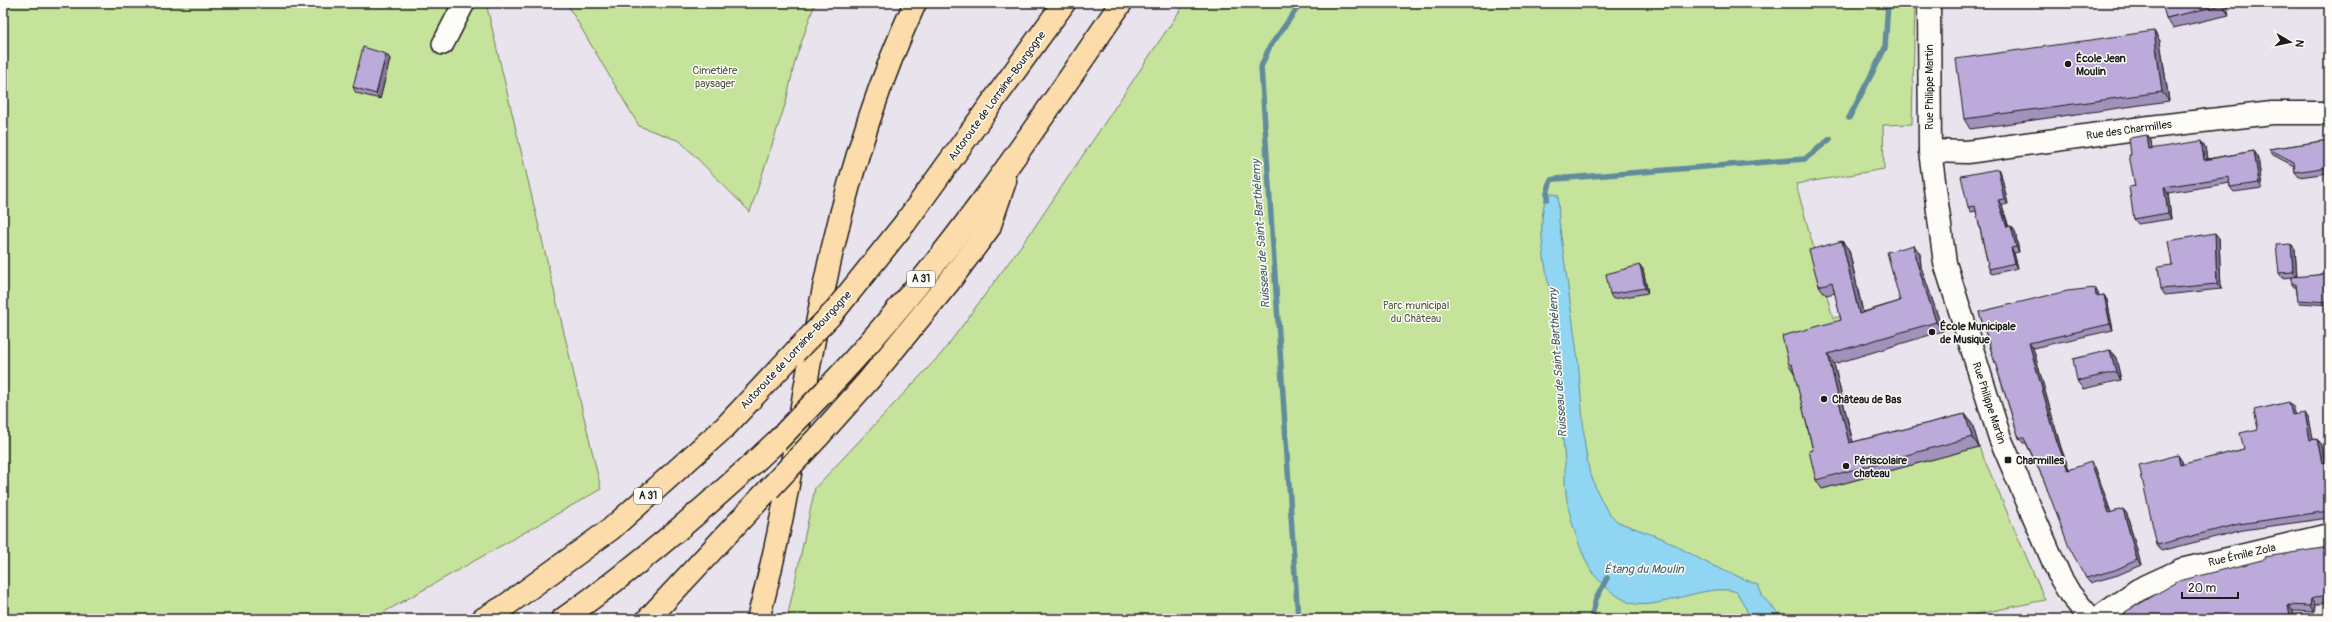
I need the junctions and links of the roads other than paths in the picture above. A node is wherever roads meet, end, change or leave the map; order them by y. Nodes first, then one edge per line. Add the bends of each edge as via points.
1 (464, 3) edge
2 (916, 3) edge
3 (1064, 3) edge
4 (1121, 3) edge
5 (1930, 3) edge
6 (443, 44) dead end
7 (2329, 113) edge
8 (1930, 151) junction
9 (1010, 165) junction
10 (2329, 535) edge
11 (483, 619) edge
12 (563, 619) edge
13 (648, 619) edge
14 (758, 619) edge
15 (2091, 619) edge
16 (2097, 619) edge

1 - 6 street
2 - 14 highway via 895,47 855,162 834,245
3 - 11 highway, Autoroute de Lorraine-Bourgogne / A 31, bridge via 906,223 833,313 726,426 611,529
4 - 9 highway, A 31
5 - 8 street, Rue Philippe Martin
7 - 8 street, Rue des Charmilles via 2272,113 1967,152
8 - 15 street, Rue Philippe Martin via 1945,264 2000,438 2060,578
9 - 12 highway, A 31, bridge via 856,358 777,441 710,504
9 - 13 highway, bridge via 989,228 939,294 818,437
10 - 16 street, Rue Émile Zola via 2181,570 2138,590

